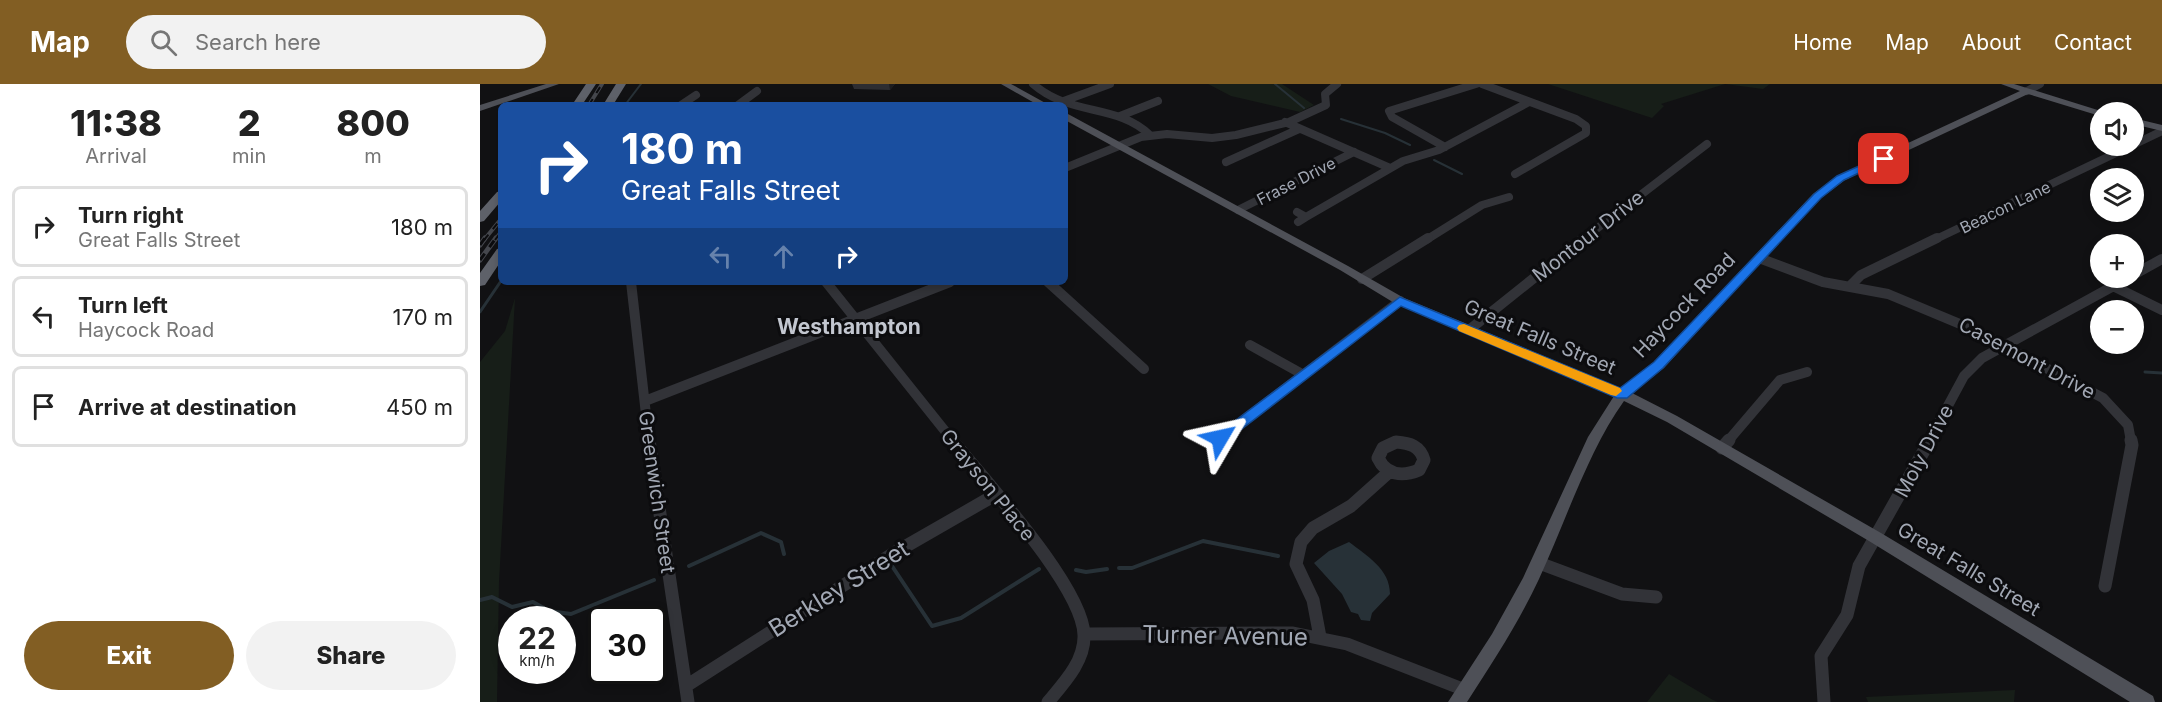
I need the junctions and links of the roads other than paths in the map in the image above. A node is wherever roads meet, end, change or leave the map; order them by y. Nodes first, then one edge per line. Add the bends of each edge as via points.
1 (555, 84) edge
2 (591, 84) edge
3 (621, 84) edge
4 (1005, 84) edge
5 (1033, 84) edge
6 (1110, 84) edge
7 (1336, 84) edge
8 (1476, 84) edge
9 (1482, 84) edge
10 (2005, 84) edge
11 (2040, 84) edge
12 (757, 91) dead end
13 (2026, 91) junction
14 (696, 95) dead end
15 (1158, 101) dead end
16 (579, 102) edge
17 (610, 102) edge
18 (686, 102) edge
19 (742, 102) edge
20 (1039, 102) edge
21 (1061, 102) joint
22 (1529, 102) junction
23 (1068, 105) edge
24 (481, 107) edge
25 (2090, 110) edge
26 (1120, 116) junction
27 (1068, 118) edge
28 (1285, 122) junction
29 (2144, 124) edge
30 (1299, 129) junction
31 (2162, 130) edge
32 (1150, 135) junction
33 (1707, 144) dead end
34 (1121, 146) junction
35 (1445, 147) junction
36 (1354, 152) junction
37 (1226, 162) dead end
38 (1512, 165) dead end
39 (1068, 167) edge
40 (1390, 168) junction
41 (498, 197) edge
42 (1509, 197) dead end
43 (1238, 210) junction
44 (1297, 217) dead end
45 (480, 218) edge
46 (498, 256) edge
47 (1760, 258) junction
48 (2162, 259) edge
49 (2144, 269) edge
50 (1362, 279) junction
51 (480, 282) edge
52 (631, 285) edge
53 (828, 285) edge
54 (943, 285) edge
55 (1051, 285) edge
56 (1850, 286) junction
57 (2109, 288) edge
58 (2117, 288) edge
59 (1400, 301) junction
60 (2162, 310) edge
61 (857, 320) junction
62 (1469, 330) junction
63 (1250, 345) dead end
64 (2003, 346) junction
65 (1144, 369) dead end
66 (1807, 372) dead end
67 (1304, 375) junction
68 (1622, 394) junction
69 (645, 401) junction
70 (1220, 438) dead end
71 (1722, 448) junction
72 (1389, 472) dead end
73 (995, 495) junction
74 (1875, 537) junction
75 (1539, 562) junction
76 (2104, 586) dead end
77 (1656, 597) dead end
78 (1085, 634) junction
79 (1320, 637) junction
80 (686, 687) junction
81 (1461, 696) edge
82 (688, 702) edge
83 (1048, 702) edge
84 (1824, 702) edge
85 (2146, 702) edge

1 - 24 main road
2 - 16 highway
3 - 17 highway
4 - 20 main road
5 - 21 street
6 - 21 street
7 - 28 street via 1325,94 1328,101 1322,109
8 - 35 street via 1389,111 1392,117
9 - 22 street
10 - 13 main road
11 - 13 street, Haycock Road
12 - 19 street
13 - 25 main road
13 - 47 main road, Haycock Road via 1841,178 1817,196
14 - 18 street
15 - 26 street
22 - 35 street
22 - 38 street via 1579,120 1587,130 1519,172
23 - 26 street
26 - 32 street
27 - 34 main road, Great Falls Street
28 - 30 street
28 - 32 street via 1219,138
29 - 31 main road
30 - 36 street
30 - 37 street
31 - 56 street, Beacon Lane via 1862,274
32 - 34 street
33 - 62 street, Montour Drive
34 - 39 street
34 - 43 main road, Great Falls Street
35 - 40 street
36 - 40 street
36 - 43 street, Frase Drive
40 - 44 street via 1306,217
41 - 45 highway
42 - 50 street via 1482,205
43 - 50 main road, Great Falls Street
46 - 51 highway
47 - 56 street, Casemont Drive via 1823,282
47 - 68 main road, Haycock Road via 1659,365
48 - 49 street
50 - 59 main road, Great Falls Street
52 - 69 street, Greenwich Street
53 - 61 street, Grayson Place
54 - 61 street
55 - 65 street
56 - 64 street, Casemont Drive via 1888,294 1930,310
57 - 64 street, Moly Drive
58 - 60 street
59 - 62 main road, Great Falls Street
59 - 67 street
61 - 69 street
61 - 73 street, Grayson Place
62 - 68 main road, Great Falls Street
63 - 67 street
64 - 74 street, Moly Drive via 1982,358 1964,376
64 - 76 street, Casemont Drive via 2091,390 2128,425 2132,446
66 - 71 street via 1780,380
67 - 70 street
68 - 71 main road, Great Falls Street
68 - 75 main road, Haycock Road via 1595,437
69 - 80 street, Greenwich Street
71 - 74 main road, Great Falls Street
72 - 79 street via 1351,506 1313,528 1301,542 1296,564 1312,600
73 - 78 street, Grayson Place via 1053,566 1072,596
73 - 80 street, Berkley Street via 894,553
74 - 84 street, Moly Drive via 1859,566 1847,615 1821,656
74 - 85 main road, Great Falls Street
75 - 77 street via 1622,594
75 - 81 main road, Haycock Road via 1498,639
78 - 79 street, Turner Avenue via 1293,633
78 - 83 street via 1076,668
79 - 81 street, Turner Avenue via 1384,657
80 - 82 street, Greenwich Street

